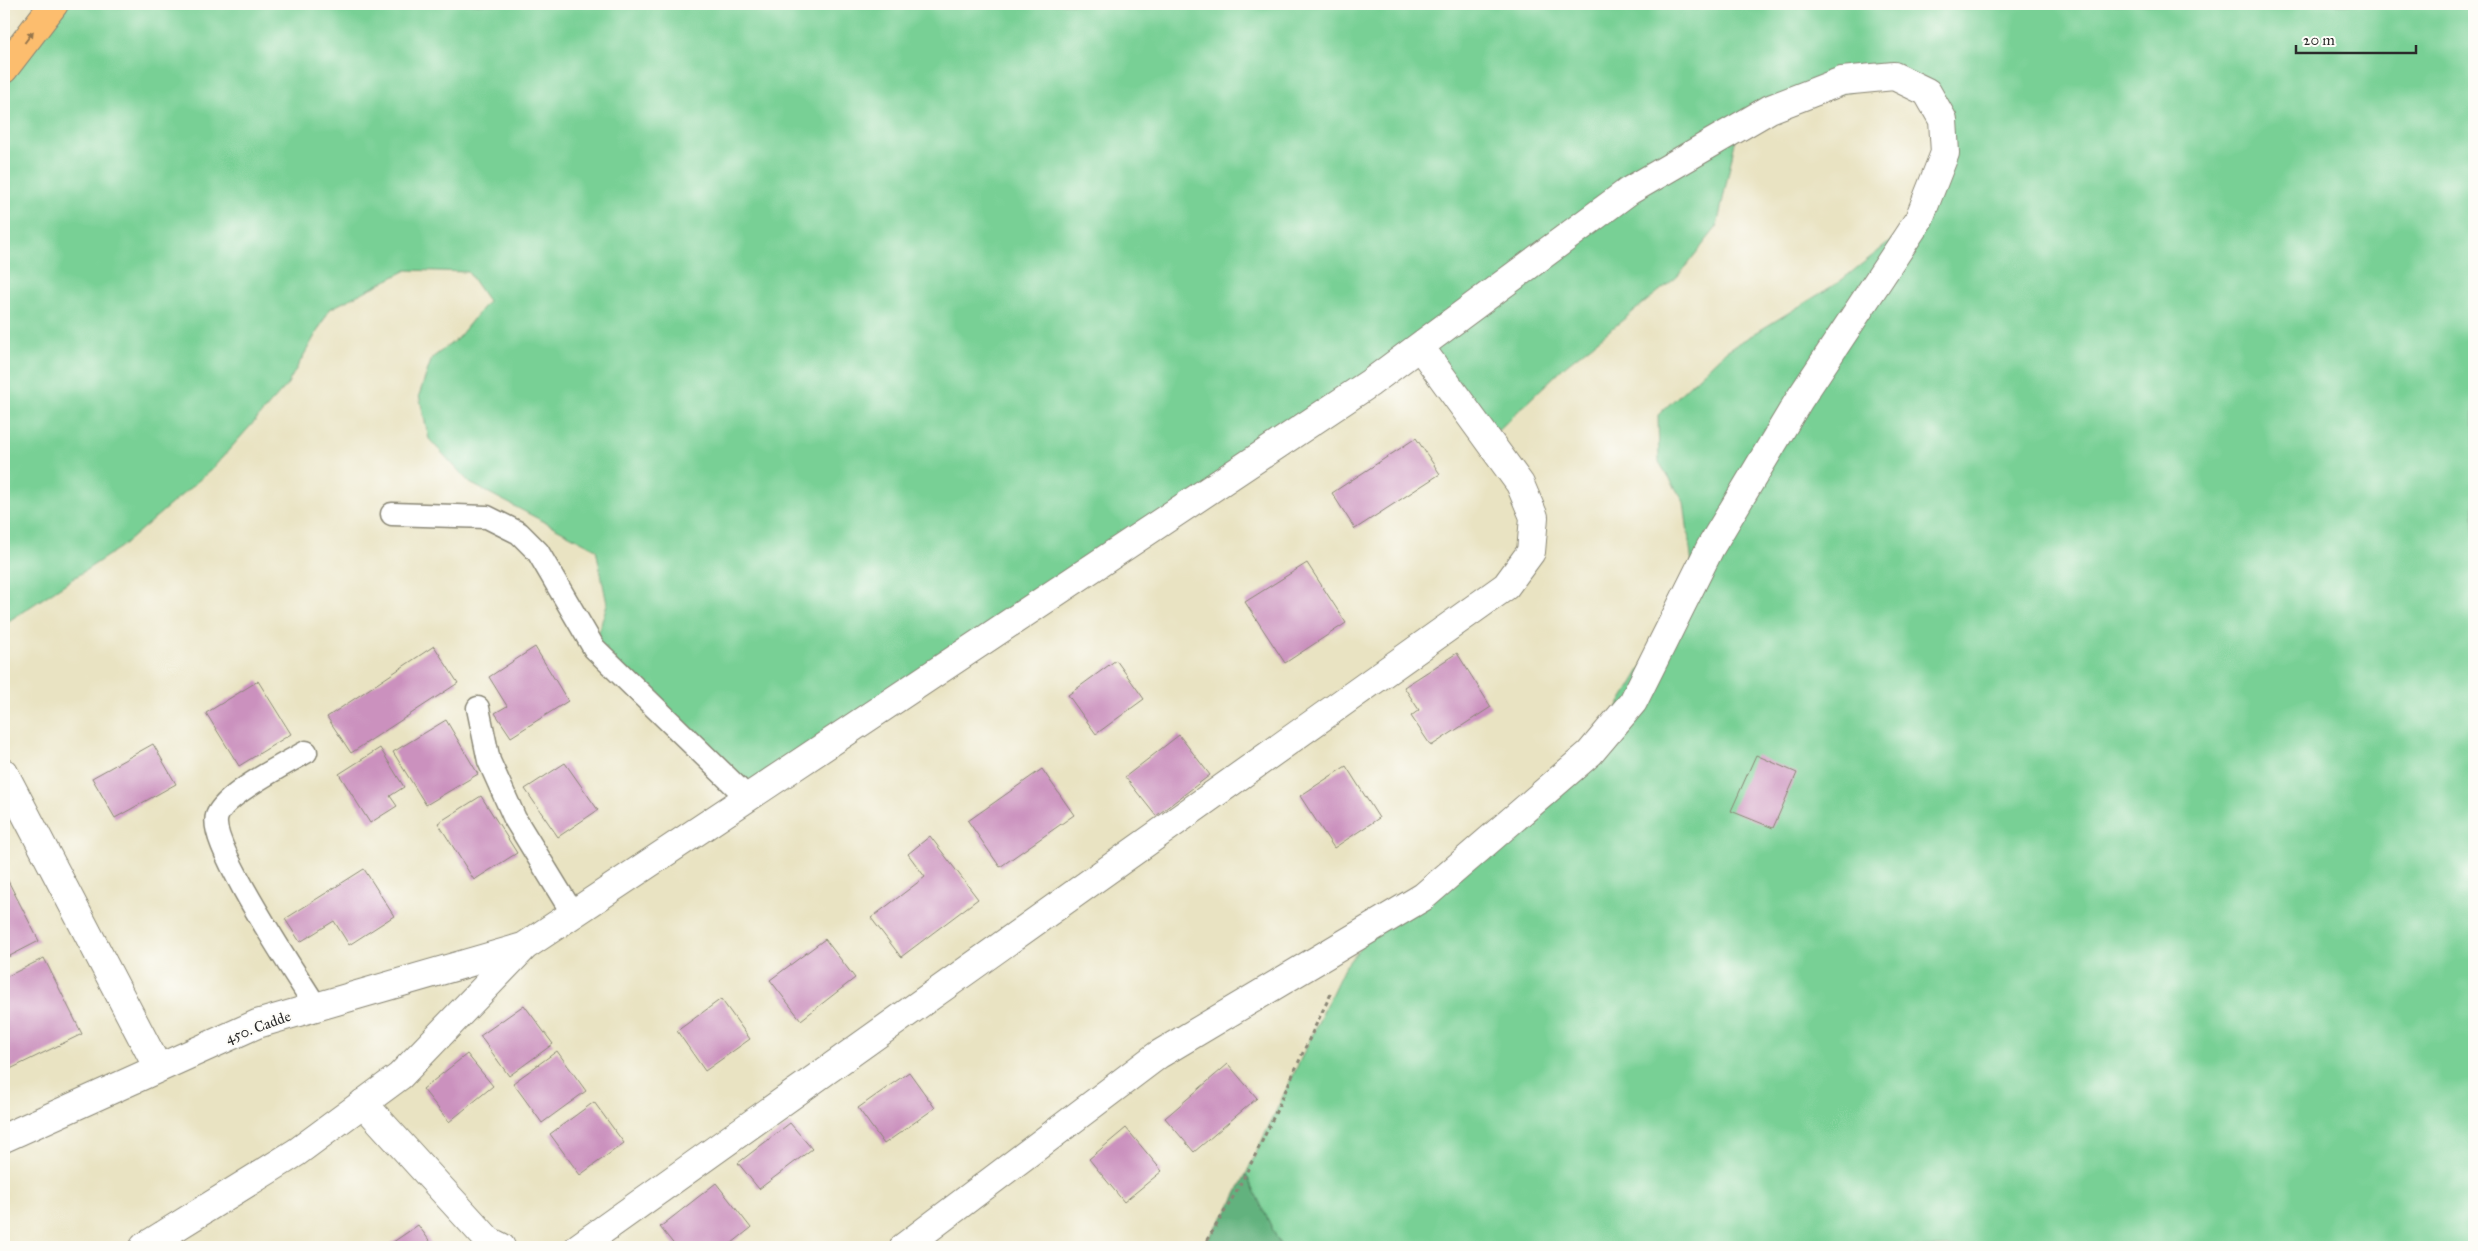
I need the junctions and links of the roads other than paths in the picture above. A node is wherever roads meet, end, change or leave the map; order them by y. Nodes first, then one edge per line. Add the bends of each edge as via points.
1 (54, 4) edge
2 (4, 69) edge
3 (1420, 346) junction
4 (392, 514) dead end
5 (478, 708) dead end
6 (306, 752) dead end
7 (4, 773) edge
8 (748, 798) junction
9 (573, 914) junction
10 (525, 946) junction
11 (316, 1007) junction
12 (158, 1068) junction
13 (363, 1103) junction
14 (4, 1138) edge
15 (144, 1247) edge
16 (501, 1247) edge
17 (579, 1247) edge
18 (904, 1247) edge

2 -> 1 main road
3 - 8 street via 1370,383
3 - 17 street via 1520,484 1534,517 1531,552 1506,586
3 - 18 street via 1629,191 1770,109 1842,80 1894,76 1927,92 1943,120 1945,153 1920,219 1799,400 1714,540 1633,702 1590,752 1423,897 1158,1055
4 - 8 lane via 487,517 519,533 538,552 594,648
5 - 9 lane via 489,761 515,819
6 - 11 lane via 228,799 216,816 218,836 239,882
7 - 12 street
8 - 9 street
9 - 10 street
10 - 11 street, 450. Cadde
10 - 13 street via 400,1076
11 - 12 street, 450. Cadde via 257,1024
12 - 14 street, 450. Cadde
13 - 15 street via 297,1152
13 - 16 street via 489,1241

